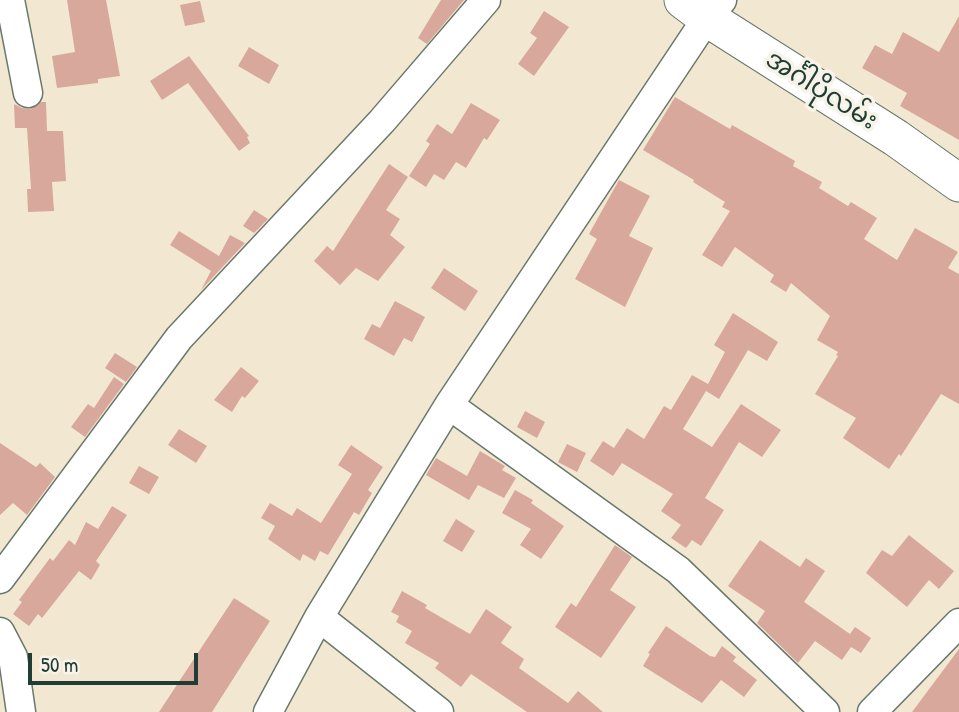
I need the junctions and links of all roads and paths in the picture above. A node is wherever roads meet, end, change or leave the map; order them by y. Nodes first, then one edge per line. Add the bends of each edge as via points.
1 (10, 0) edge
2 (486, 0) edge
3 (704, 6) edge
4 (28, 93) dead end
5 (959, 183) edge
6 (449, 405) junction
7 (0, 579) edge
8 (319, 617) junction
9 (959, 624) edge
10 (0, 632) edge
11 (22, 712) edge
12 (268, 712) edge
13 (439, 712) edge
14 (825, 712) edge
15 (872, 712) edge

1 - 4 street
2 - 7 street via 382,121 179,338
3 - 5 main road, အင်္ဂါပိုလမ်း
3 - 6 street
6 - 8 street
6 - 14 street via 678,570
8 - 12 street
8 - 13 street
9 - 15 street
10 - 11 street via 13,657

